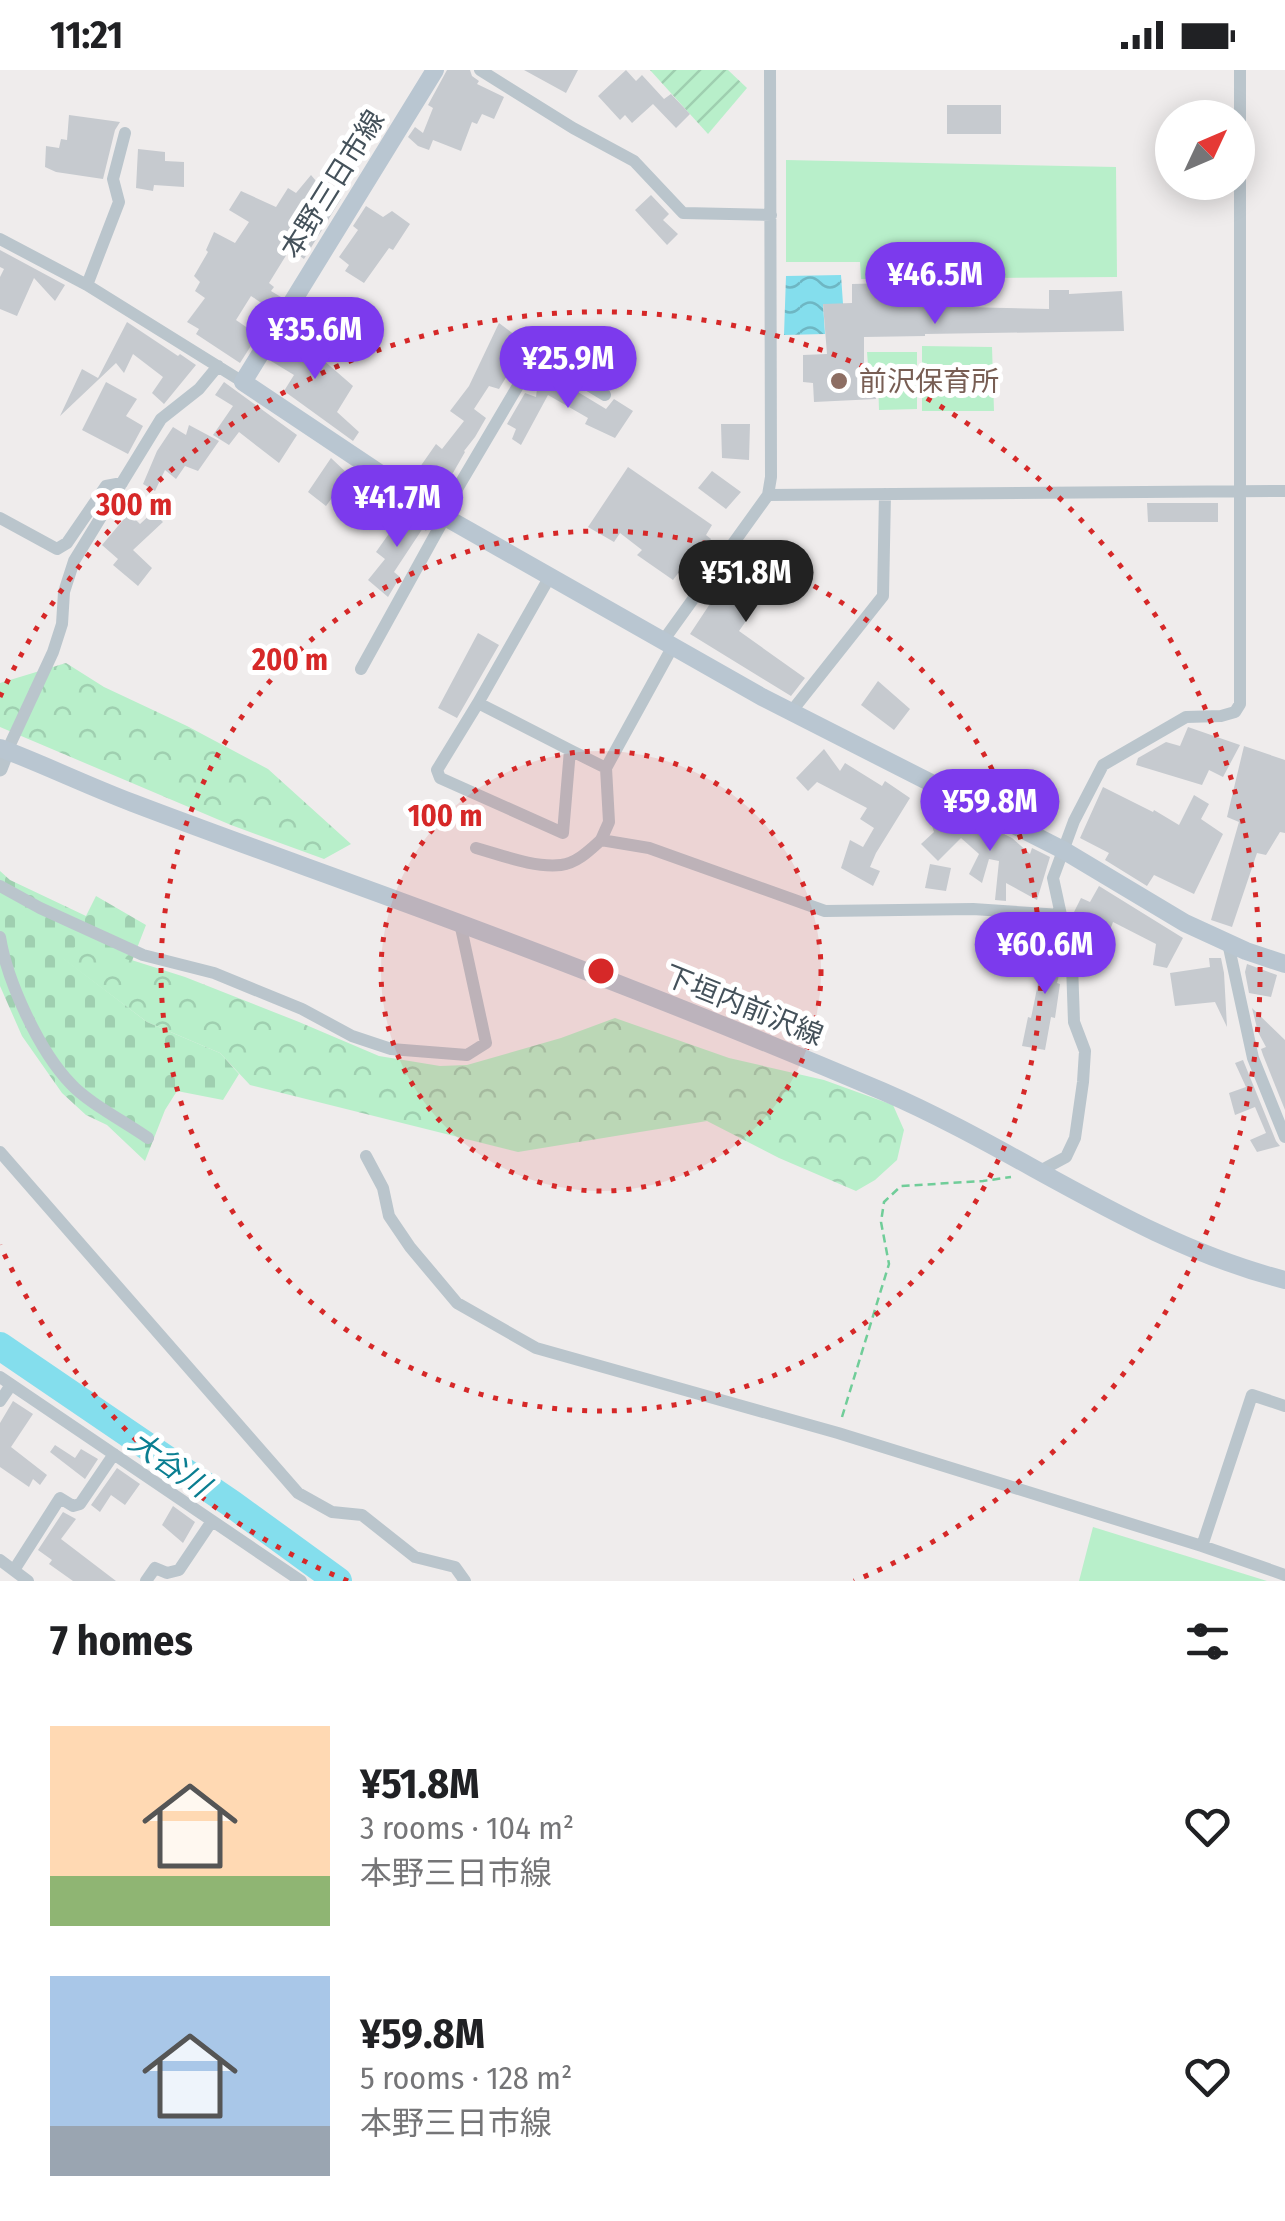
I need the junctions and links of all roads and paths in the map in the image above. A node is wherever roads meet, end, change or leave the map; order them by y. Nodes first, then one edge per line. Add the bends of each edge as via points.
1 (435, 70) edge
2 (480, 70) edge
3 (770, 70) edge
4 (1240, 70) edge
5 (124, 132) dead end
6 (772, 216) junction
7 (0, 239) edge
8 (87, 284) junction
9 (218, 366) junction
10 (243, 382) junction
11 (605, 394) dead end
12 (122, 483) junction
13 (1241, 491) junction
14 (1285, 491) edge
15 (885, 494) junction
16 (768, 495) junction
17 (445, 517) junction
18 (0, 518) edge
19 (549, 578) junction
20 (668, 644) junction
21 (361, 669) dead end
22 (478, 703) junction
23 (790, 712) junction
24 (570, 750) junction
25 (2, 756) edge
26 (606, 768) junction
27 (601, 840) junction
28 (476, 848) dead end
29 (1063, 850) junction
30 (0, 886) edge
31 (1061, 915) junction
32 (460, 924) junction
33 (0, 937) edge
34 (1228, 943) junction
35 (1285, 964) edge
36 (1285, 1137) edge
37 (148, 1138) dead end
38 (0, 1152) edge
39 (366, 1156) dead end
40 (1038, 1172) junction
41 (1285, 1280) edge
42 (6, 1381) edge
43 (0, 1401) edge
44 (1285, 1406) edge
45 (838, 1433) junction
46 (114, 1454) junction
47 (212, 1521) junction
48 (1202, 1546) junction
49 (0, 1560) edge
50 (14, 1570) junction
51 (1285, 1575) edge
52 (28, 1581) edge
53 (146, 1581) edge
54 (301, 1581) edge
55 (464, 1581) edge

1 - 10 main road, 本野三日市線
2 - 6 street via 634,161 683,213
3 - 6 street
4 - 13 street
5 - 8 street via 114,179 120,202
6 - 16 street
7 - 8 street
8 - 9 street
9 - 10 street
9 - 12 street via 161,419
10 - 17 main road
11 - 17 street via 570,374 525,374
12 - 18 street via 106,486 57,549
12 - 25 street via 74,561 53,652
13 - 14 street
13 - 15 street
13 - 29 street via 1240,704 1221,716 1186,717 1103,766
15 - 16 street
15 - 23 street via 883,596
16 - 20 street
17 - 19 main road
17 - 21 street
19 - 20 main road
19 - 22 street
20 - 23 main road
20 - 26 street
22 - 24 street
22 - 24 street via 437,770 440,778 563,833
23 - 29 main road
24 - 26 street
25 - 32 main road, 下垣内前沢線
26 - 27 street via 608,822
27 - 28 street via 564,865
27 - 31 street via 649,848 825,911
29 - 31 street via 1053,878
29 - 34 main road
30 - 32 street via 143,955 214,972 352,1036 391,1049 467,1056 486,1043
31 - 40 street via 1070,935 1083,1082 1066,1157
32 - 40 main road, 下垣内前沢線 via 888,1094
33 - 37 street via 10,980 54,1064 73,1087
34 - 35 main road
34 - 36 street via 1253,1058
38 - 55 street via 298,1493 332,1512 362,1516 415,1557 456,1568
39 - 45 street via 389,1216 410,1247 456,1302 474,1313 536,1348
40 - 41 main road, 下垣内前沢線 via 1214,1259
40 - 45 path via 902,1186 884,1202 889,1264
42 - 43 street
42 - 46 street
44 - 48 street via 1252,1395
45 - 48 street
46 - 47 street
46 - 50 street via 80,1504 60,1498
47 - 53 street via 179,1570 155,1568
47 - 54 street
48 - 51 street
49 - 50 street
50 - 52 street

